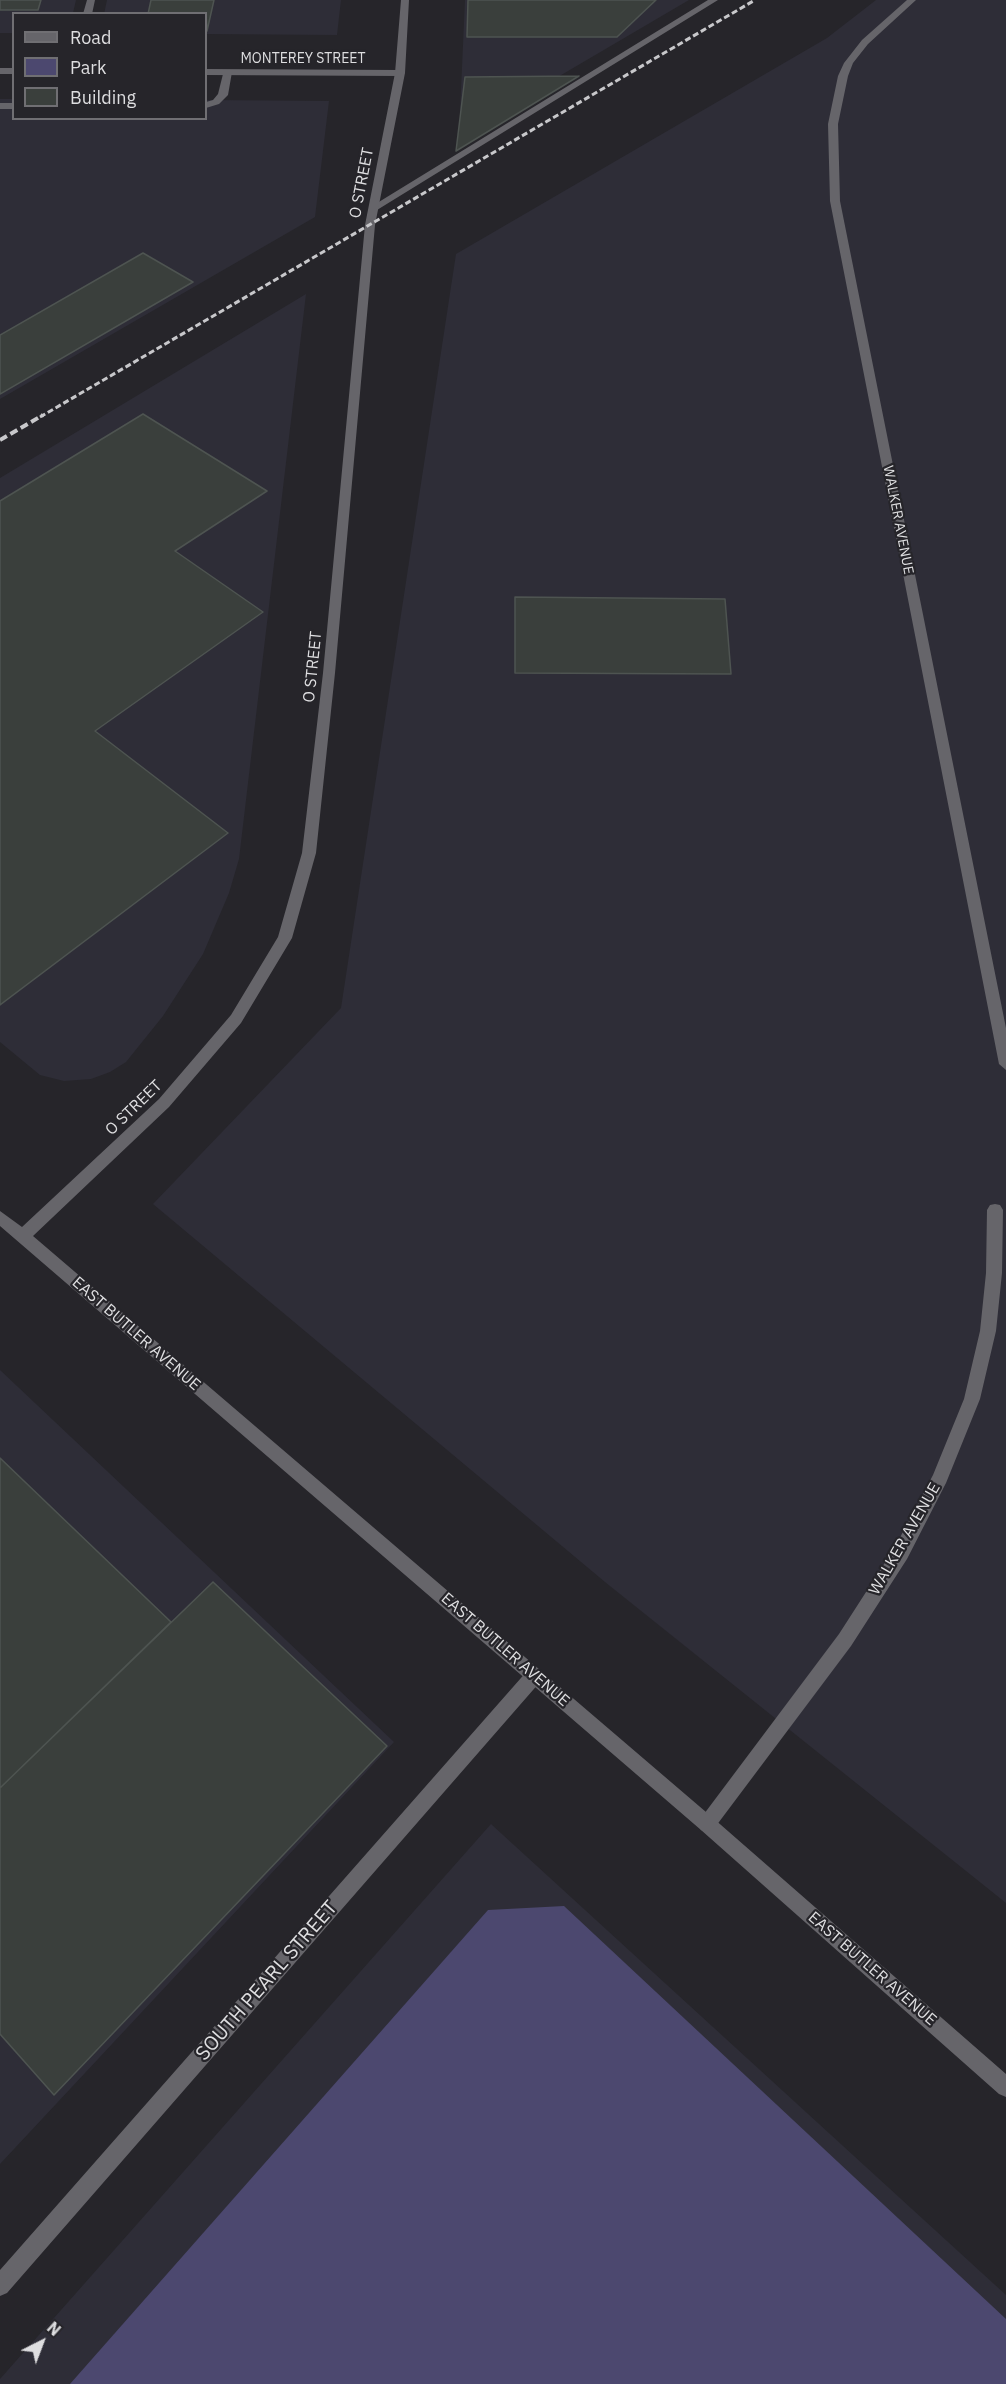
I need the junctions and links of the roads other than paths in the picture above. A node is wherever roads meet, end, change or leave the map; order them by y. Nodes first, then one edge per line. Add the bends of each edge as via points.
1 (405, 0) edge
2 (714, 0) edge
3 (912, 0) edge
4 (207, 72) edge
5 (227, 72) junction
6 (400, 73) junction
7 (207, 105) edge
8 (374, 208) junction
9 (1006, 1064) edge
10 (995, 1210) dead end
11 (0, 1217) edge
12 (21, 1236) junction
13 (534, 1676) junction
14 (707, 1824) junction
15 (1006, 2088) edge
16 (0, 2286) edge

1 - 6 street, O STREET
2 - 8 street
3 - 9 street, WALKER AVENUE via 865,42 843,76 833,124 835,201
4 - 5 street, MONTEREY STREET
5 - 6 street, MONTEREY STREET
5 - 7 street via 223,94
6 - 8 street, O STREET
8 - 12 street, O STREET via 309,853 285,938 236,1019 164,1104
10 - 14 street, WALKER AVENUE via 988,1331 972,1399 940,1478 901,1553 844,1641
11 - 12 street, EAST BUTLER AVENUE
12 - 13 street, EAST BUTLER AVENUE
13 - 14 street, EAST BUTLER AVENUE
13 - 16 street, SOUTH PEARL STREET
14 - 15 street, EAST BUTLER AVENUE

